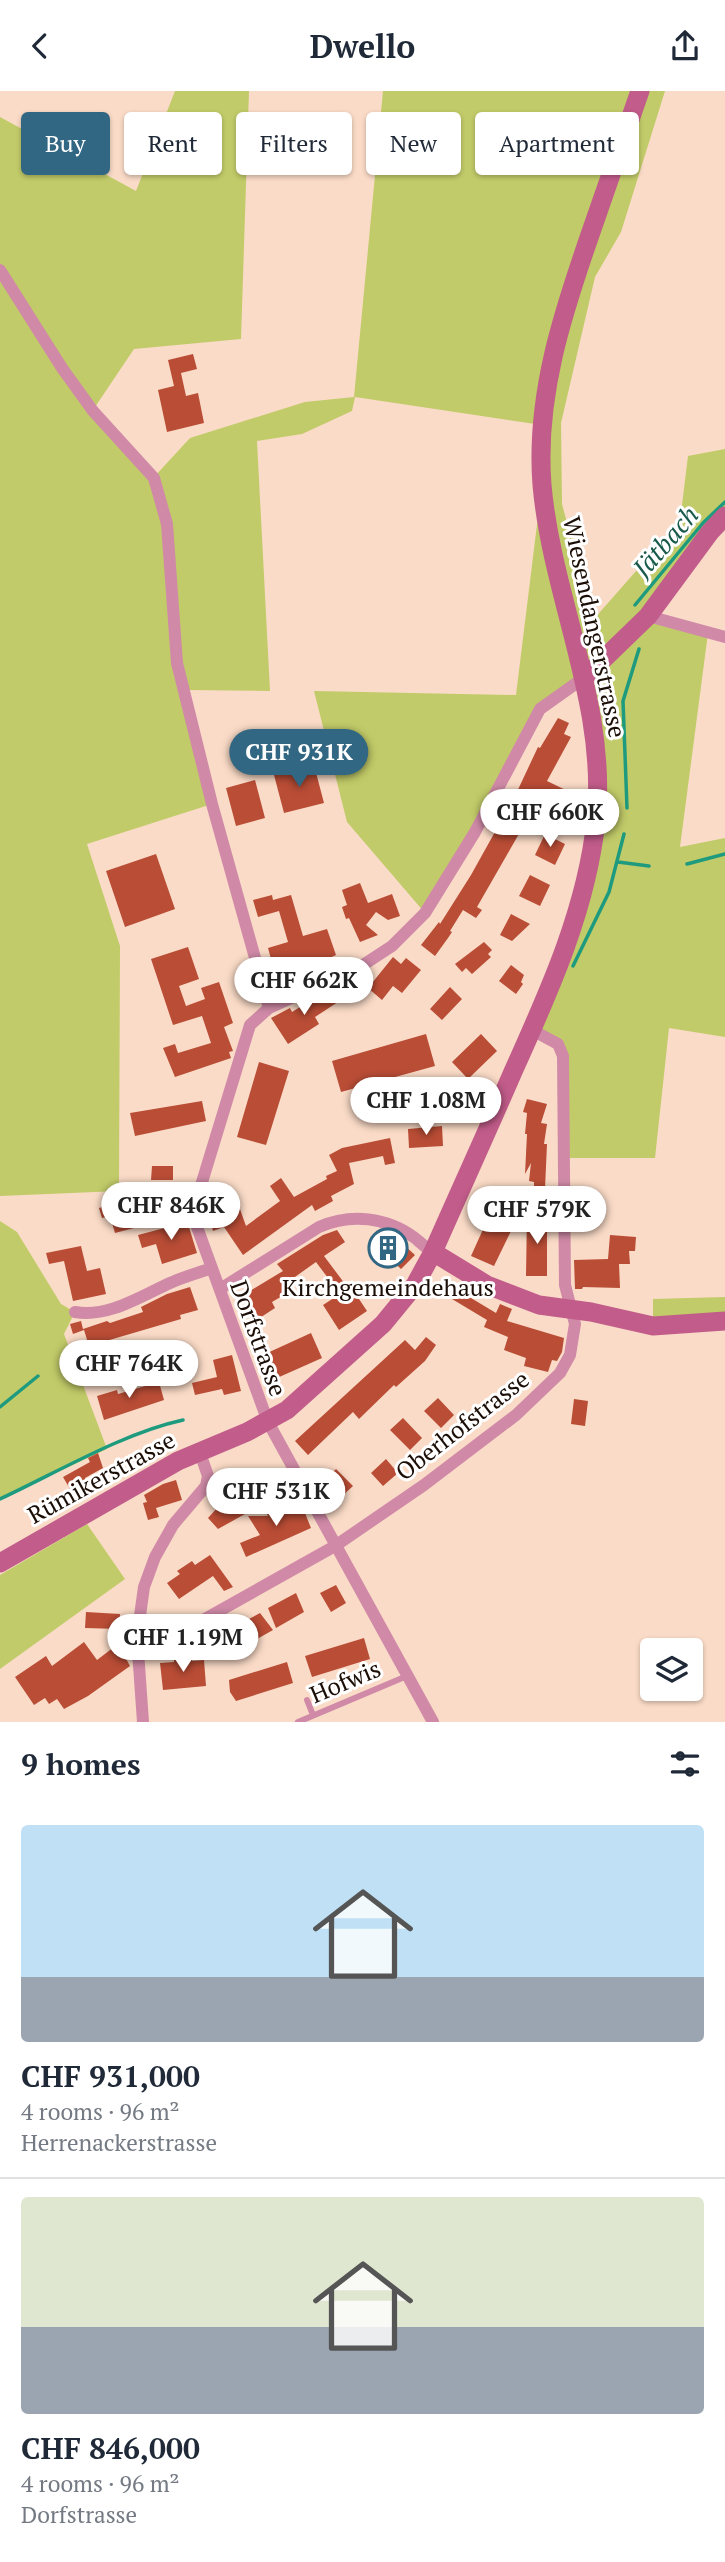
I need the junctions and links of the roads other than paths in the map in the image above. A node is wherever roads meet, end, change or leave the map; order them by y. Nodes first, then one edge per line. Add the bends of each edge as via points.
1 (640, 91) edge
2 (0, 270) edge
3 (725, 516) edge
4 (648, 616) junction
5 (725, 637) edge
6 (585, 677) junction
7 (269, 1008) junction
8 (532, 1030) junction
9 (433, 1252) junction
10 (212, 1268) junction
11 (220, 1289) junction
12 (572, 1310) junction
13 (75, 1312) dead end
14 (725, 1321) edge
15 (268, 1422) junction
16 (199, 1451) junction
17 (335, 1546) junction
18 (0, 1563) edge
19 (137, 1657) junction
20 (407, 1676) junction
21 (307, 1700) dead end
22 (313, 1715) junction
23 (298, 1721) edge
24 (143, 1722) edge
25 (433, 1722) edge

1 - 6 main road, Wiesendangerstrasse via 560,325 542,425 542,484 551,540
2 - 7 street via 93,411 154,478 167,524 177,663
3 - 4 main road
4 - 5 street
4 - 6 main road
6 - 7 street, Dorfstrasse via 540,709 475,832 425,913 392,946 363,965
6 - 8 main road, Wiesendangerstrasse via 598,777 596,821 573,923
7 - 10 street, Dorfstrasse via 250,1025 199,1192 197,1227
8 - 9 main road, Wiesendangerstrasse
8 - 12 street, Oberhofstrasse via 558,1044 563,1056 565,1285
9 - 11 street via 392,1224 371,1219 332,1221
9 - 12 main road via 487,1285 539,1305
9 - 15 main road, Wiesendangerstrasse via 415,1285 383,1324
10 - 11 street, Dorfstrasse
10 - 13 street, Dorfstrasse via 127,1304 87,1314
11 - 15 street, Dorfstrasse
12 - 14 main road via 653,1326
12 - 17 street, Oberhofstrasse via 575,1324 570,1355 560,1373 516,1415
15 - 16 main road, Rümikerstrasse
15 - 17 street, Dorfstrasse
16 - 18 main road, Rümikerstrasse
16 - 19 street via 208,1476 206,1486 173,1525 155,1557 141,1601
17 - 19 street, Oberhofstrasse
17 - 20 street, Dorfstrasse
19 - 24 street
20 - 22 lane, Hofwis
20 - 25 street, Dorfstrasse
21 - 22 lane
22 - 23 lane, Hofwis

